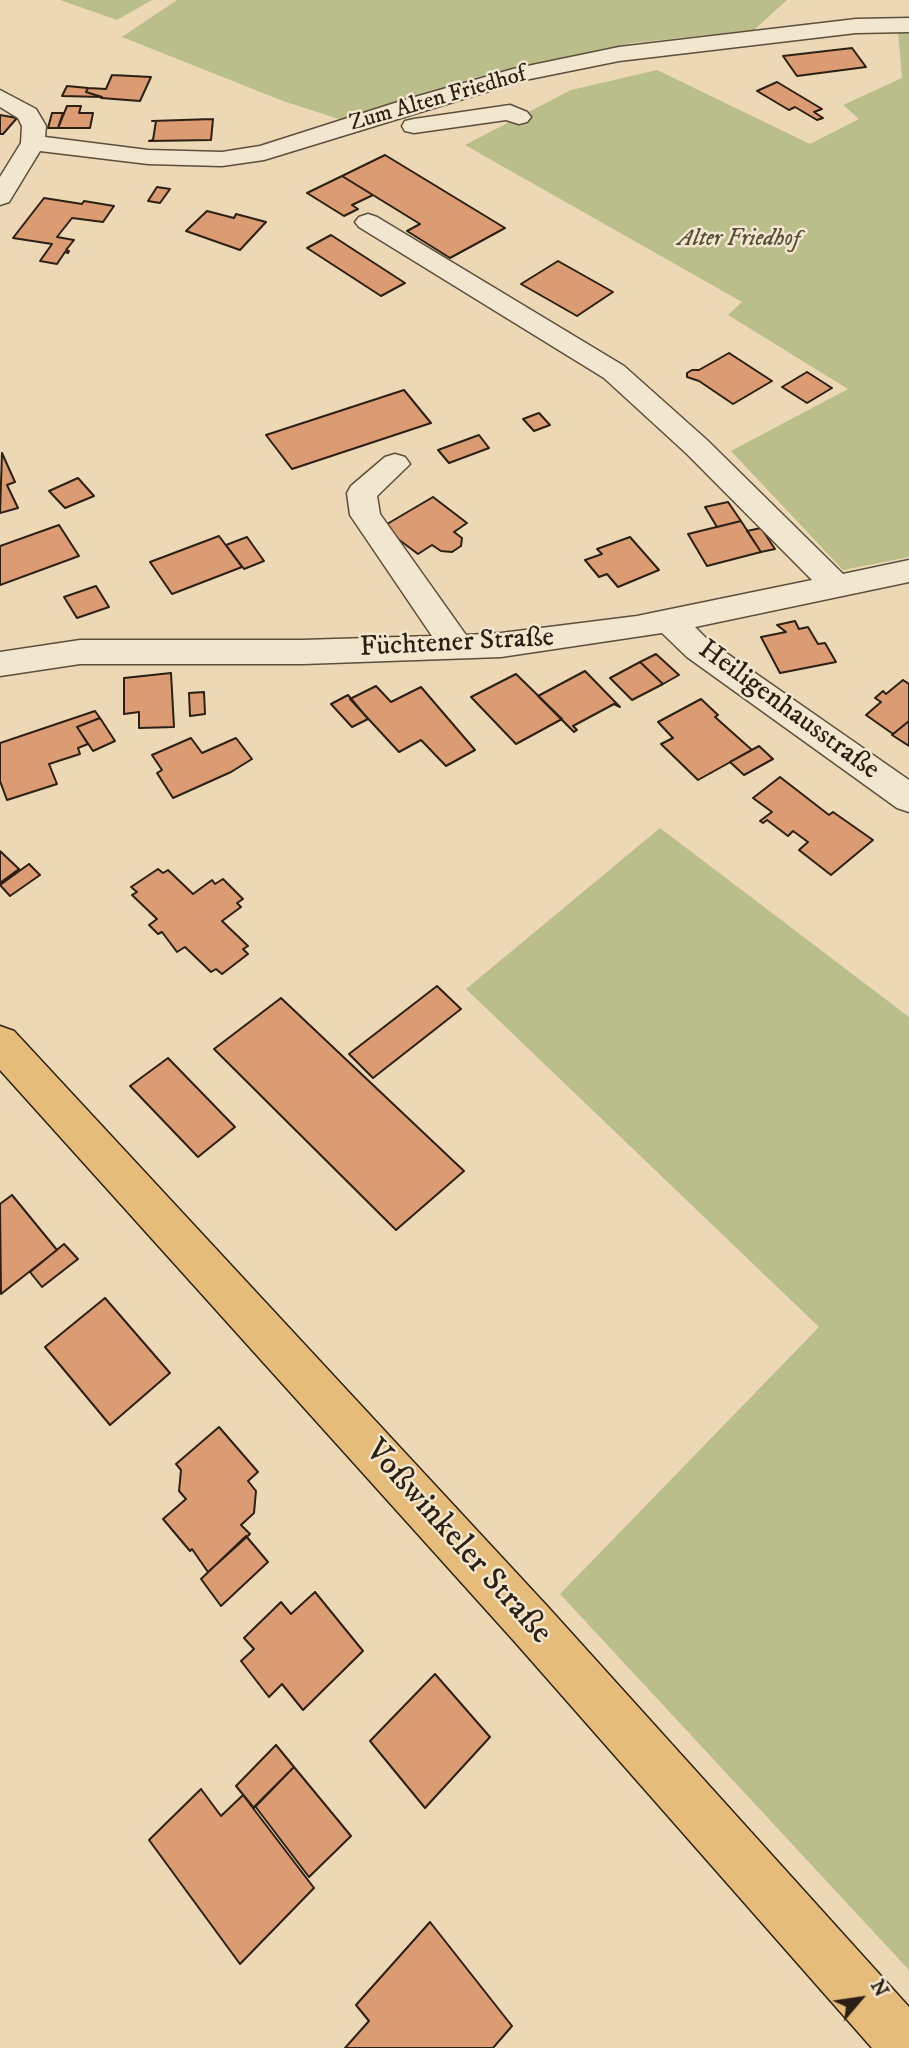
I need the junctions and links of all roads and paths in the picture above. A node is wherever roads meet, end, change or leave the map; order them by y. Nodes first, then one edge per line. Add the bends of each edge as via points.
1 (909, 25) edge
2 (0, 97) edge
3 (519, 117) dead end
4 (325, 134) junction
5 (33, 143) junction
6 (0, 197) edge
7 (368, 222) dead end
8 (395, 464) dead end
9 (909, 571) edge
10 (837, 586) junction
11 (669, 621) junction
12 (457, 647) junction
13 (0, 664) edge
14 (909, 797) edge
15 (0, 1043) edge
16 (909, 2048) edge

1 - 4 street, Zum Alten Friedhof via 856,26 618,54 521,74
2 - 5 street via 27,114 34,126
3 - 4 street via 510,112 366,133
4 - 5 street, Zum Alten Friedhof via 264,153 200,160
5 - 6 street
7 - 10 street via 614,372
8 - 12 street via 362,493 365,515
9 - 10 street, Füchtener Straße
10 - 11 street, Füchtener Straße
11 - 12 street, Füchtener Straße via 584,636
11 - 14 street, Heiligenhausstraße via 698,649
12 - 13 street, Füchtener Straße via 80,652
15 - 16 main road, Voßwinkeler Straße

